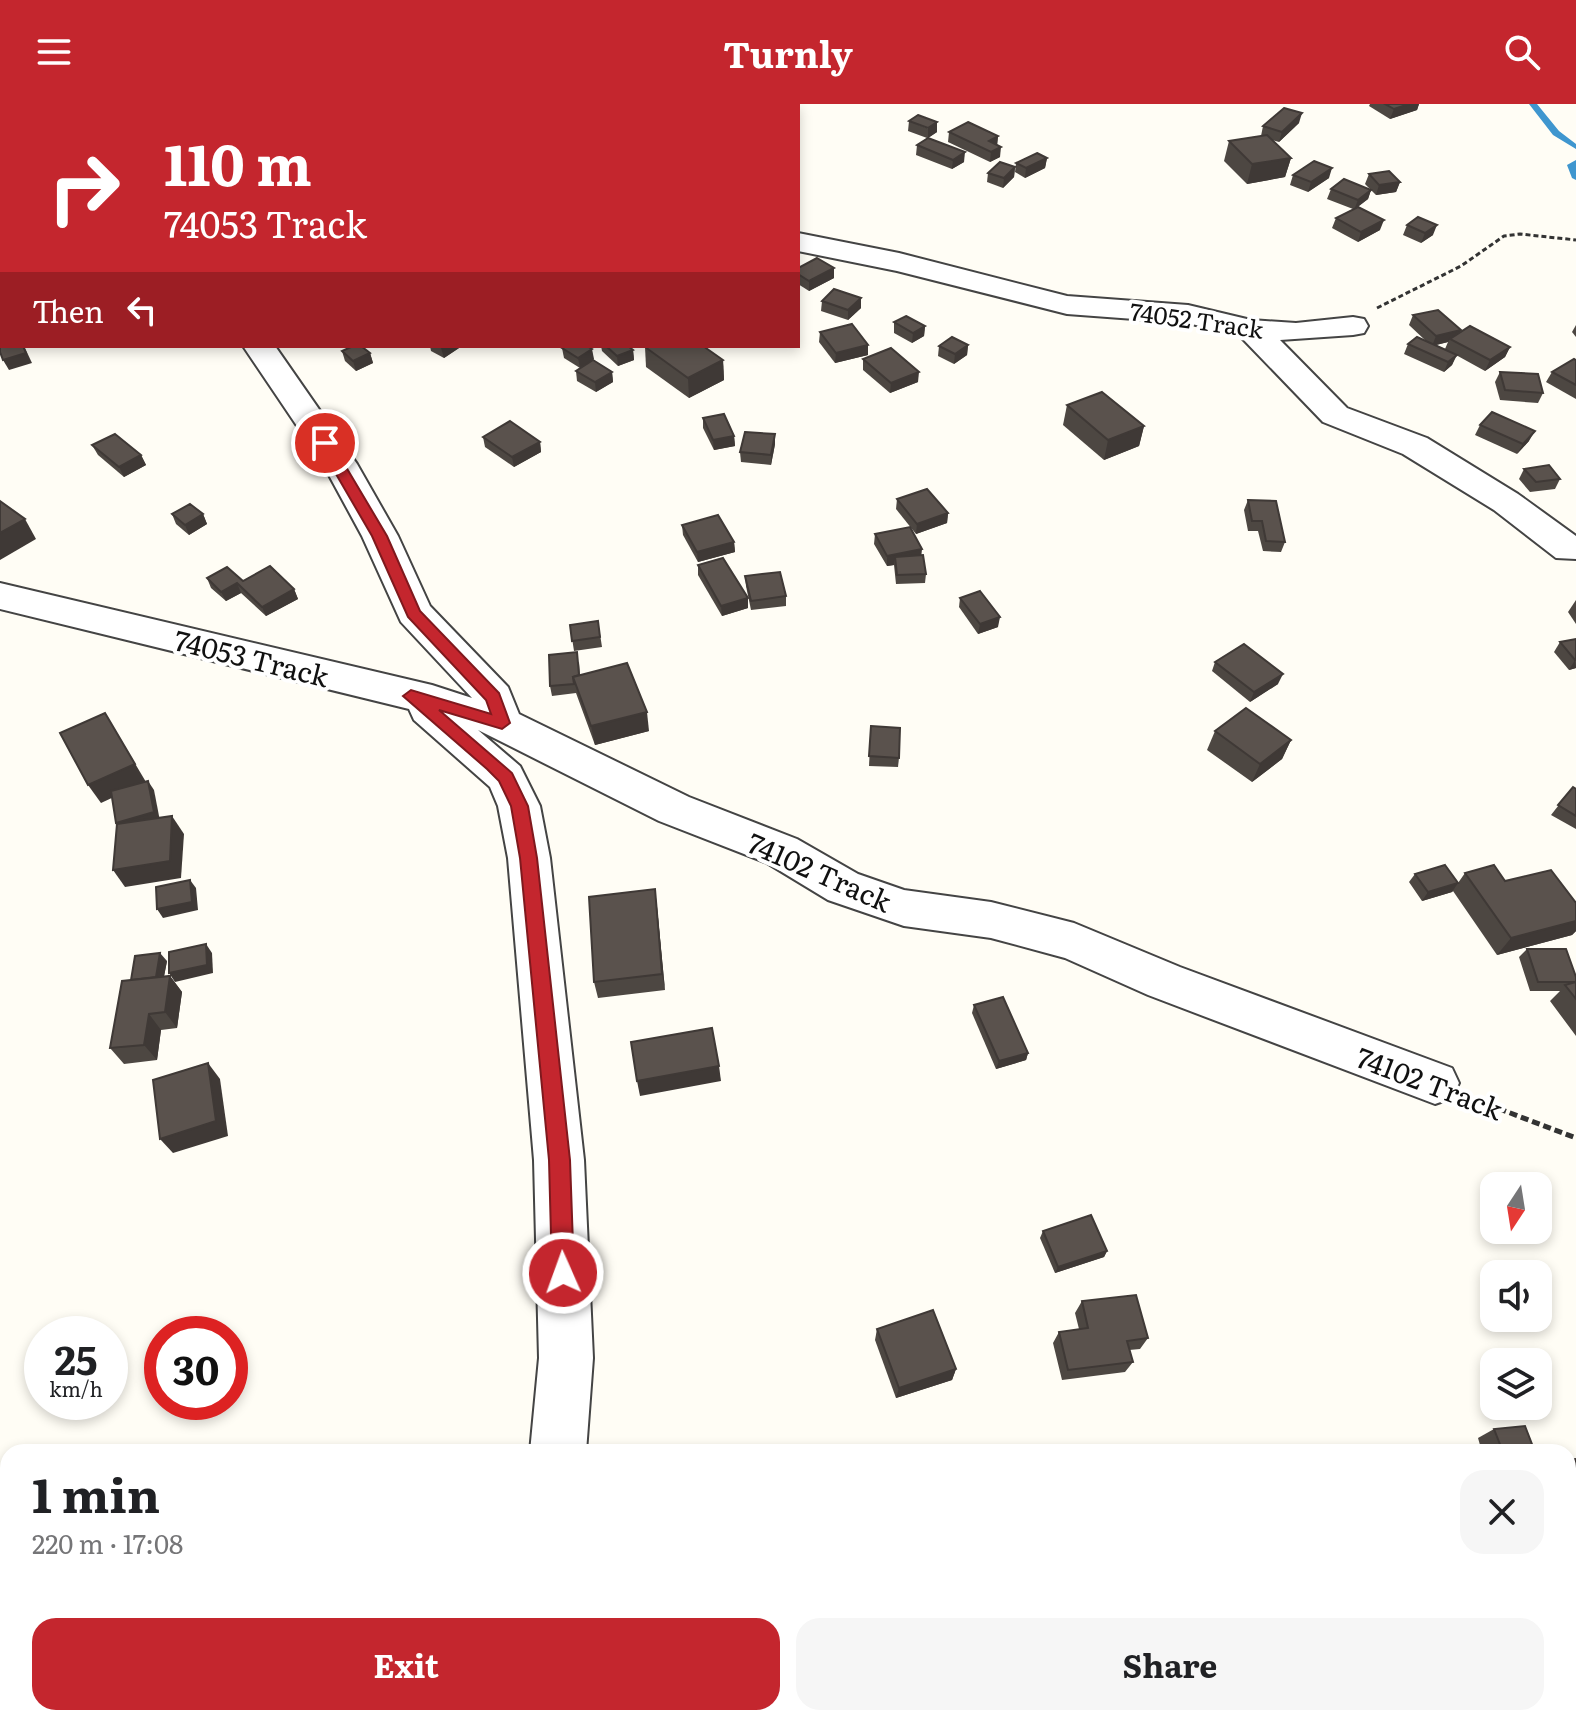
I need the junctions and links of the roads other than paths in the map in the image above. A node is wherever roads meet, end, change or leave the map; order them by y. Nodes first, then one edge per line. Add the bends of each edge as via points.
1 (800, 242) edge
2 (1353, 326) road end
3 (1251, 329) junction
4 (260, 348) edge
5 (1569, 549) dead end
6 (0, 596) edge
7 (411, 696) junction
8 (502, 723) junction
9 (1435, 1083) road end
10 (559, 1444) edge

1 - 3 street, 74052 Track via 1067,305 1188,314
2 - 3 street, 74052 Track via 1296,332
3 - 5 street via 1335,415 1415,446 1506,502
4 - 8 street via 340,464 414,613 494,697
6 - 7 street, 74053 Track
7 - 8 street, 74053 Track
7 - 10 street via 506,777 519,806 529,858 559,1160 566,1358
8 - 9 street, 74102 Track via 661,803 782,851 843,887 904,908 991,920 1074,942

